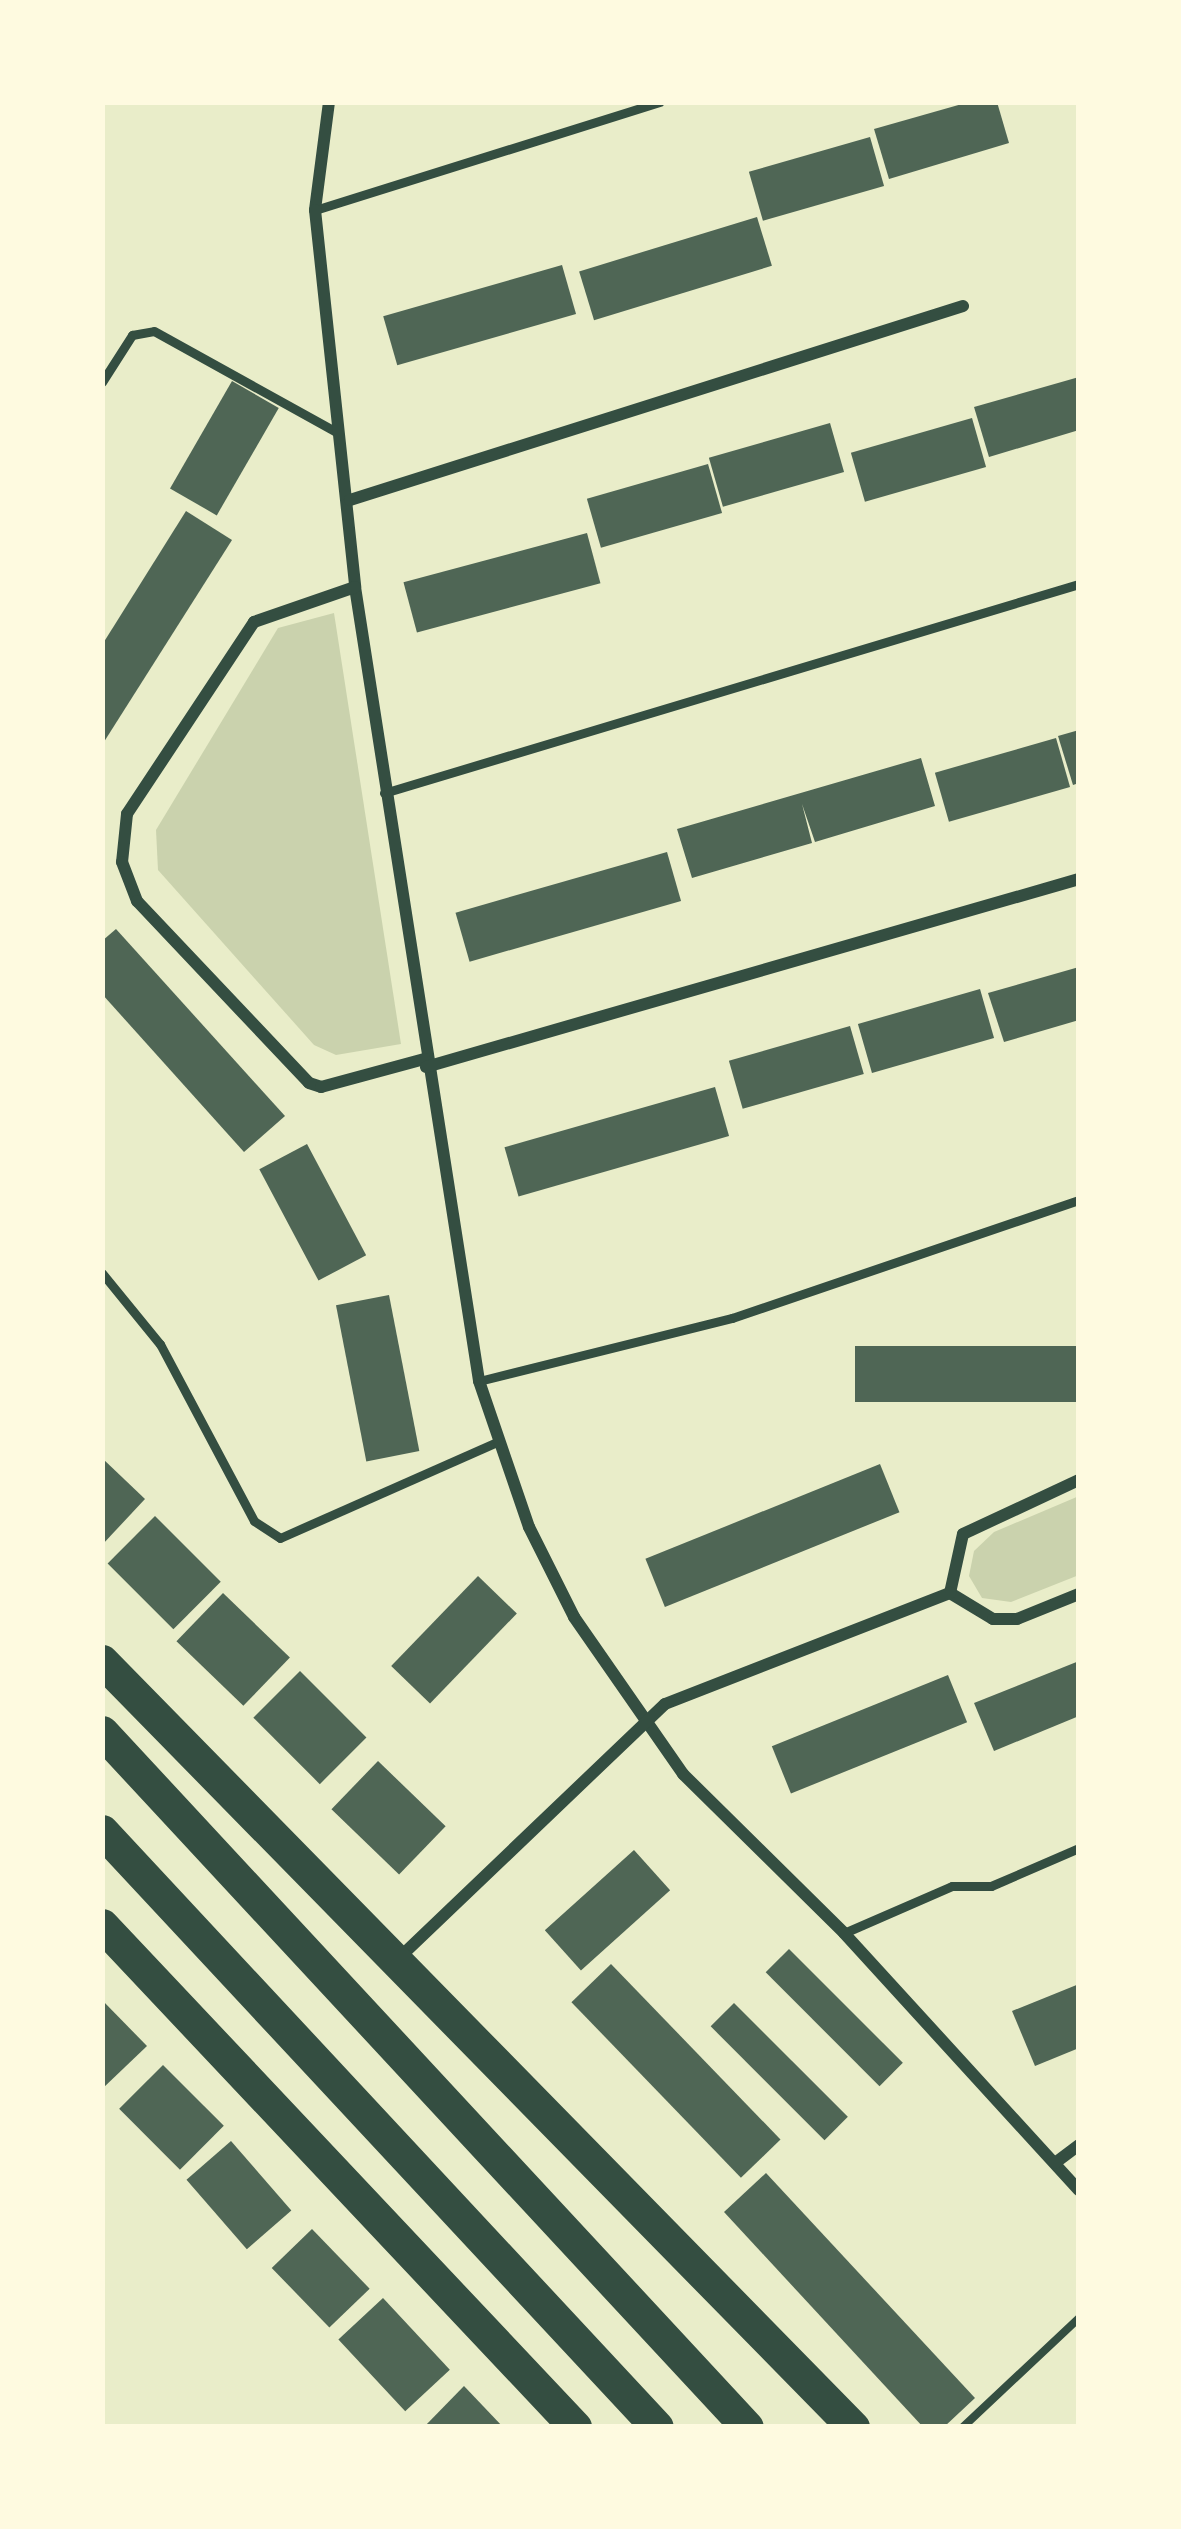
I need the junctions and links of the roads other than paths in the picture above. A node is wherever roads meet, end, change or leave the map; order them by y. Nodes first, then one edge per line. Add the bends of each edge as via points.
1 (329, 102) edge
2 (659, 102) edge
3 (315, 211) junction
4 (963, 306) dead end
5 (102, 382) edge
6 (343, 436) junction
7 (350, 500) junction
8 (1079, 584) edge
9 (355, 586) junction
10 (384, 793) junction
11 (1079, 879) edge
12 (425, 1063) junction
13 (1079, 1200) edge
14 (102, 1273) edge
15 (479, 1381) junction
16 (499, 1441) junction
17 (1079, 1480) edge
18 (950, 1593) junction
19 (1079, 1594) edge
20 (102, 1661) edge
21 (646, 1719) junction
22 (102, 1732) edge
23 (102, 1831) edge
24 (1079, 1848) edge
25 (102, 1925) edge
26 (844, 1934) junction
27 (398, 1959) junction
28 (1079, 2145) edge
29 (1055, 2163) junction
30 (1079, 2190) edge
31 (575, 2427) edge
32 (657, 2427) edge
33 (747, 2427) edge
34 (853, 2427) edge

1 - 3 street
2 - 3 lane
3 - 6 street
4 - 7 street
5 - 6 lane via 132,335 154,331
6 - 7 street
7 - 9 street
8 - 10 lane
9 - 10 street
9 - 12 street via 254,622 127,814 122,862 137,901 309,1083
10 - 12 street
11 - 12 street
12 - 15 street
13 - 15 lane via 732,1318
14 - 16 lane via 160,1344 254,1521 280,1538
15 - 16 street
16 - 21 street via 529,1527 574,1616
17 - 18 street via 963,1534
18 - 19 street via 993,1619 1017,1619
18 - 21 street via 665,1704
20 - 27 highway
21 - 26 street via 683,1774
21 - 27 street
22 - 33 highway
23 - 32 highway
24 - 26 lane via 992,1886 952,1886
25 - 31 highway
26 - 29 street
27 - 34 highway
28 - 29 street
29 - 30 street

